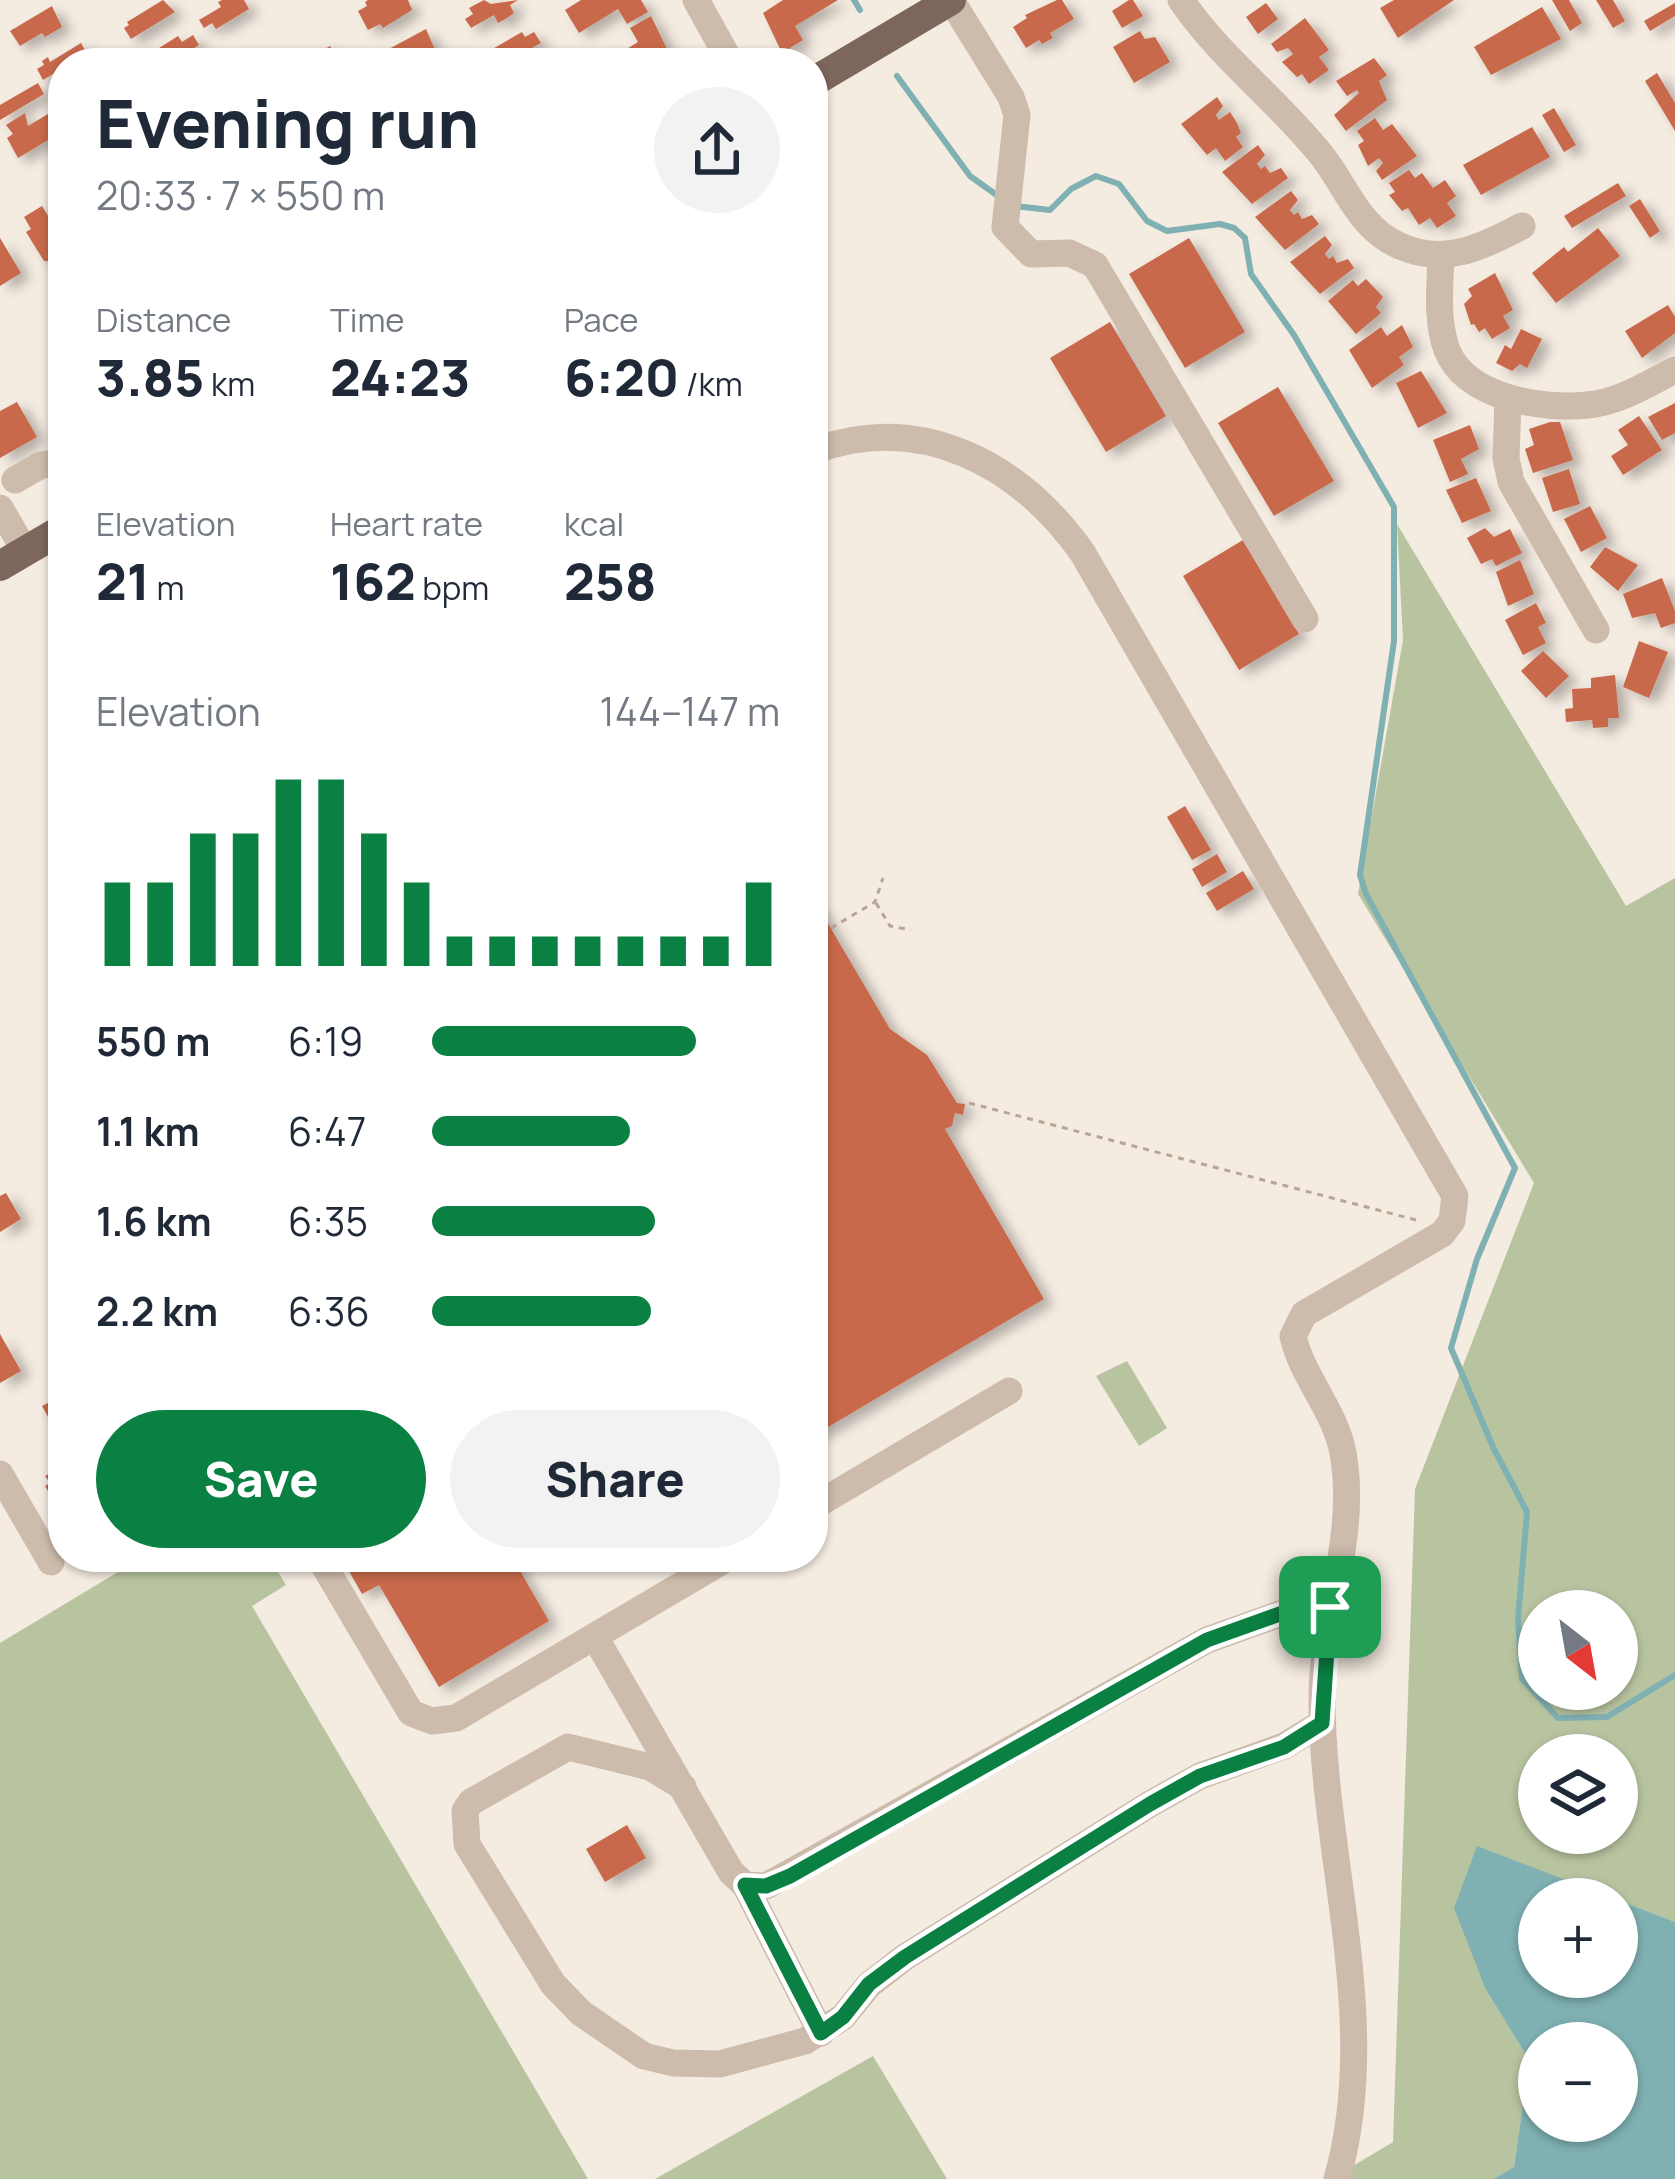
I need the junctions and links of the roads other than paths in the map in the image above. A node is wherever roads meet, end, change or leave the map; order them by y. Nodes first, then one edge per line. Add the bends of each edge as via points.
1 (696, 0) edge
2 (951, 0) edge
3 (1181, 0) edge
4 (723, 48) edge
5 (828, 73) edge
6 (1522, 226) dead end
7 (1441, 256) junction
8 (1675, 370) edge
9 (1508, 400) junction
10 (828, 447) edge
11 (48, 464) edge
12 (15, 480) dead end
13 (0, 508) edge
14 (48, 538) edge
15 (13, 559) edge
16 (1305, 619) dead end
17 (1596, 630) dead end
18 (1009, 1391) dead end
19 (0, 1474) edge
20 (828, 1499) edge
21 (48, 1557) edge
22 (328, 1572) edge
23 (704, 1572) edge
24 (1330, 1607) junction
25 (595, 1637) junction
26 (1322, 1723) junction
27 (683, 1787) junction
28 (745, 1885) junction
29 (821, 2033) junction
30 (1337, 2179) edge

1 - 4 street
2 - 5 main road
2 - 16 street via 1016,116 1005,226 1031,254 1069,253 1095,265
3 - 7 street via 1323,157 1370,227 1402,248
6 - 7 street
7 - 9 street via 1448,353 1469,380
8 - 9 street via 1588,405
9 - 17 street via 1511,482
10 - 24 street via 858,440 932,443 998,469 1057,517 1450,1184 1456,1208 1442,1234 1296,1324 1296,1348 1342,1451 1347,1495
11 - 12 street
13 - 15 street
14 - 15 main road
18 - 20 street
19 - 21 street
22 - 25 street via 411,1713 432,1721 456,1718
23 - 25 street
24 - 26 street
24 - 28 street via 1291,1610 1207,1640 790,1876
25 - 27 street
26 - 29 street via 1150,1804 905,1957
26 - 30 street via 1354,2051
27 - 28 street
27 - 29 street via 650,1767 568,1747 472,1802 466,1844 553,1984 644,2056 720,2064
28 - 29 street

